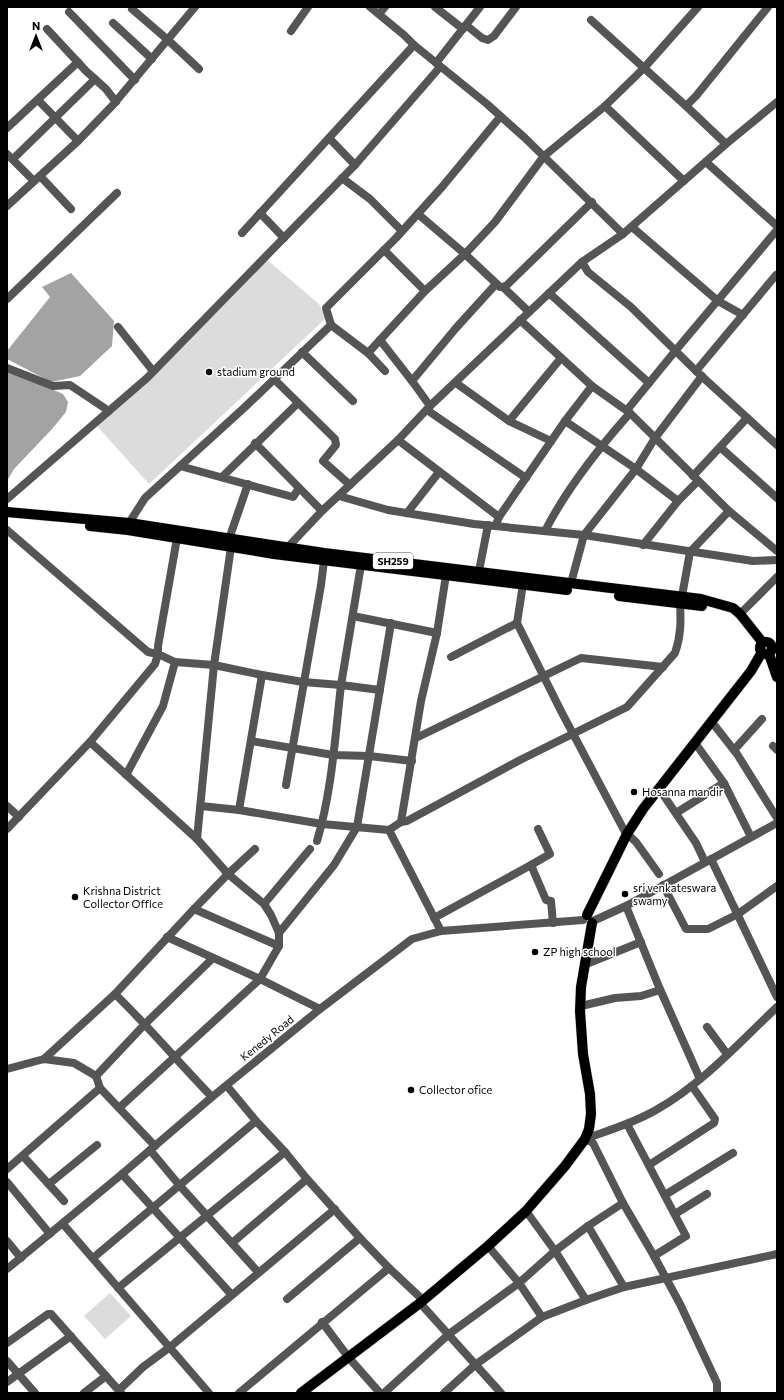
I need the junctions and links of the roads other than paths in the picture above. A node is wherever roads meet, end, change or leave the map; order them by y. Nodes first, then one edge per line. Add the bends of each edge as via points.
1 (195, 7) edge
2 (308, 7) edge
3 (370, 7) edge
4 (385, 7) edge
5 (435, 7) edge
6 (480, 7) edge
7 (516, 7) edge
8 (698, 7) edge
9 (768, 7) edge
10 (132, 9) dead end
11 (69, 12) dead end
12 (379, 14) junction
13 (591, 20) dead end
14 (113, 23) dead end
15 (464, 27) junction
16 (47, 30) dead end
17 (291, 31) dead end
18 (168, 40) junction
19 (414, 45) junction
20 (152, 59) junction
21 (78, 62) junction
22 (438, 65) junction
23 (644, 68) junction
24 (199, 69) dead end
25 (95, 79) junction
26 (134, 80) junction
27 (38, 100) junction
28 (116, 102) junction
29 (777, 102) edge
30 (605, 106) junction
31 (686, 106) junction
32 (55, 117) junction
33 (500, 117) junction
34 (7, 128) edge
35 (329, 138) junction
36 (78, 141) junction
37 (726, 144) junction
38 (10, 156) edge
39 (544, 156) junction
40 (706, 162) junction
41 (355, 165) junction
42 (37, 178) junction
43 (342, 178) junction
44 (684, 181) junction
45 (117, 193) dead end
46 (592, 202) junction
47 (7, 206) edge
48 (71, 209) dead end
49 (260, 213) junction
50 (418, 214) junction
51 (777, 226) edge
52 (632, 227) junction
53 (777, 230) edge
54 (402, 231) junction
55 (242, 233) dead end
56 (624, 234) junction
57 (284, 238) junction
58 (384, 250) junction
59 (465, 254) junction
60 (582, 262) junction
61 (776, 275) edge
62 (500, 285) junction
63 (425, 290) junction
64 (549, 293) junction
65 (7, 299) edge
66 (718, 301) junction
67 (529, 312) junction
68 (743, 315) junction
69 (520, 320) junction
70 (331, 325) junction
71 (118, 327) dead end
72 (380, 340) junction
73 (676, 350) junction
74 (302, 352) junction
75 (368, 353) junction
76 (561, 358) junction
77 (7, 368) edge
78 (385, 371) dead end
79 (153, 372) junction
80 (699, 373) junction
81 (274, 379) junction
82 (412, 381) junction
83 (456, 383) junction
84 (649, 383) junction
85 (592, 386) junction
86 (353, 400) dead end
87 (298, 403) junction
88 (429, 408) junction
89 (109, 411) junction
90 (629, 411) junction
91 (747, 418) junction
92 (509, 421) junction
93 (565, 421) junction
94 (655, 438) junction
95 (398, 440) junction
96 (551, 441) junction
97 (255, 443) junction
98 (777, 445) edge
99 (601, 446) junction
100 (720, 447) junction
101 (180, 466) junction
102 (636, 469) junction
103 (439, 472) junction
104 (222, 477) junction
105 (526, 478) junction
106 (696, 479) junction
107 (248, 484) junction
108 (350, 485) junction
109 (299, 488) junction
110 (339, 496) junction
111 (777, 498) edge
112 (7, 499) edge
113 (678, 501) junction
114 (322, 511) junction
115 (729, 511) junction
116 (7, 512) edge
117 (407, 513) junction
118 (7, 517) edge
119 (499, 517) junction
120 (129, 523) junction
121 (492, 526) junction
122 (7, 530) edge
123 (545, 531) junction
124 (584, 535) junction
125 (177, 538) junction
126 (230, 543) junction
127 (643, 545) junction
128 (777, 551) edge
129 (286, 552) junction
130 (690, 552) junction
131 (324, 560) junction
132 (777, 560) edge
133 (363, 562) junction
134 (479, 571) junction
135 (446, 575) junction
136 (777, 577) edge
137 (571, 583) junction
138 (523, 584) junction
139 (681, 600) junction
140 (740, 614) junction
141 (353, 616) junction
142 (518, 623) junction
143 (391, 624) junction
144 (437, 633) junction
145 (769, 648) edge
146 (158, 654) junction
147 (451, 657) dead end
148 (175, 662) junction
149 (214, 665) junction
150 (662, 667) junction
151 (262, 675) junction
152 (545, 676) junction
153 (777, 677) edge
154 (303, 682) junction
155 (341, 685) junction
156 (380, 690) junction
157 (762, 719) dead end
158 (715, 726) junction
159 (573, 734) junction
160 (416, 738) junction
161 (252, 741) junction
162 (90, 742) junction
163 (698, 747) junction
164 (292, 748) junction
165 (734, 750) junction
166 (333, 755) junction
167 (369, 756) junction
168 (412, 761) junction
169 (126, 775) junction
170 (724, 784) junction
171 (286, 785) dead end
172 (662, 793) junction
173 (7, 806) edge
174 (201, 806) junction
175 (239, 810) junction
176 (676, 813) junction
177 (19, 817) junction
178 (777, 818) edge
179 (401, 822) junction
180 (322, 824) junction
181 (777, 824) edge
182 (357, 827) junction
183 (7, 829) edge
184 (538, 829) dead end
185 (389, 830) junction
186 (630, 836) junction
187 (751, 837) junction
188 (197, 839) junction
189 (317, 841) dead end
190 (255, 849) dead end
191 (310, 849) dead end
192 (708, 861) junction
193 (531, 865) junction
194 (228, 874) junction
195 (659, 874) dead end
196 (663, 885) junction
197 (777, 886) edge
198 (264, 904) junction
199 (626, 906) junction
200 (194, 909) junction
201 (738, 914) junction
202 (434, 918) junction
203 (590, 919) junction
204 (553, 923) junction
205 (441, 932) junction
206 (279, 933) junction
207 (167, 937) junction
208 (641, 942) junction
209 (278, 946) junction
210 (213, 958) junction
211 (584, 965) junction
212 (260, 979) junction
213 (660, 990) junction
214 (115, 994) junction
215 (777, 997) edge
216 (581, 1006) junction
217 (777, 1007) edge
218 (320, 1009) junction
219 (146, 1024) junction
220 (707, 1027) dead end
221 (727, 1054) junction
222 (174, 1058) junction
223 (44, 1059) junction
224 (7, 1069) edge
225 (96, 1076) junction
226 (700, 1079) junction
227 (227, 1086) junction
228 (692, 1086) junction
229 (100, 1088) junction
230 (212, 1097) junction
231 (119, 1108) junction
232 (256, 1121) junction
233 (627, 1124) junction
234 (586, 1138) junction
235 (97, 1144) dead end
236 (152, 1148) junction
237 (285, 1152) junction
238 (733, 1153) dead end
239 (23, 1156) junction
240 (649, 1165) junction
241 (7, 1170) edge
242 (122, 1174) junction
243 (307, 1179) junction
244 (7, 1182) edge
245 (49, 1184) junction
246 (180, 1186) junction
247 (707, 1194) dead end
248 (665, 1196) junction
249 (64, 1201) dead end
250 (623, 1203) junction
251 (153, 1208) junction
252 (334, 1209) junction
253 (526, 1211) junction
254 (675, 1214) junction
255 (207, 1216) junction
256 (63, 1224) junction
257 (588, 1226) junction
258 (50, 1234) junction
259 (180, 1237) junction
260 (360, 1238) junction
261 (7, 1242) edge
262 (232, 1242) junction
263 (488, 1246) junction
264 (555, 1251) junction
265 (777, 1254) edge
266 (654, 1256) junction
267 (21, 1258) junction
268 (93, 1258) junction
269 (389, 1268) junction
270 (7, 1269) edge
271 (258, 1272) junction
272 (667, 1278) junction
273 (519, 1283) junction
274 (118, 1288) junction
275 (624, 1288) junction
276 (231, 1294) junction
277 (287, 1299) dead end
278 (586, 1300) junction
279 (422, 1302) junction
280 (542, 1317) junction
281 (322, 1322) junction
282 (449, 1334) junction
283 (71, 1336) junction
284 (7, 1343) edge
285 (170, 1347) junction
286 (349, 1358) junction
287 (7, 1361) edge
288 (475, 1365) junction
289 (19, 1374) junction
290 (106, 1376) junction
291 (7, 1382) edge
292 (120, 1391) edge
293 (241, 1392) edge
294 (35, 1393) edge
295 (84, 1393) edge
296 (209, 1393) edge
297 (302, 1393) edge
298 (380, 1393) edge
299 (384, 1393) edge
300 (444, 1393) edge
301 (501, 1393) edge
302 (717, 1393) edge

1 - 18 street
2 - 17 street
3 - 12 street
4 - 12 street
5 - 15 street
6 - 15 street
7 - 15 street via 488,40
8 - 23 street
9 - 31 street
10 - 18 street
11 - 26 street
12 - 19 street
13 - 23 street
14 - 20 street
15 - 22 street
16 - 21 street
18 - 20 street
18 - 24 street
19 - 22 street
19 - 35 street
20 - 26 street
21 - 25 street
21 - 27 street
22 - 33 street
22 - 41 street
23 - 30 street
23 - 31 street
25 - 28 street
25 - 32 street
26 - 28 street
27 - 32 street
27 - 34 street
28 - 36 street
29 - 37 street
30 - 39 street
30 - 44 street
31 - 37 street
32 - 36 street
32 - 38 street
33 - 39 street
33 - 50 street
35 - 41 street
35 - 49 street
36 - 42 street
37 - 40 street
38 - 42 street
39 - 46 street
39 - 59 street via 495,222
40 - 44 street
40 - 51 street
41 - 43 street
42 - 47 street
42 - 48 street
43 - 54 street via 370,200
43 - 57 street
44 - 52 street
45 - 65 street
46 - 56 street
46 - 62 street via 507,285
49 - 55 street
49 - 57 street
50 - 54 street
50 - 59 street
52 - 56 street
52 - 66 street
53 - 66 street
54 - 58 street
56 - 60 street
57 - 79 street
58 - 63 street
58 - 70 street via 326,308
59 - 62 street
59 - 63 street
60 - 64 street
60 - 73 street via 588,272 631,307
61 - 68 street
62 - 67 street
62 - 82 street via 456,328
63 - 72 street
64 - 67 street
64 - 84 street
66 - 68 street
66 - 73 street
67 - 69 street
68 - 80 street
69 - 76 street
69 - 83 street
70 - 74 street
70 - 75 street
71 - 79 street
72 - 75 street
72 - 82 street
73 - 80 street
73 - 84 street
74 - 81 street
74 - 86 street
75 - 78 street
76 - 85 street
76 - 92 street
77 - 89 street via 53,386 70,386
79 - 89 street
80 - 91 street
80 - 94 street
81 - 87 street
81 - 101 street
82 - 88 street
83 - 88 street
83 - 92 street
84 - 90 street
85 - 90 street
85 - 93 street
87 - 97 street
87 - 108 street via 335,439 336,444 323,460
88 - 95 street
88 - 105 street
89 - 112 street
90 - 94 street
90 - 99 street
91 - 98 street
91 - 100 street
92 - 96 street
93 - 96 street
93 - 99 street
94 - 102 street
94 - 106 street
95 - 103 street
95 - 108 street
96 - 105 street
97 - 104 street
97 - 109 street
99 - 102 street
99 - 123 street via 557,508
100 - 106 street
100 - 111 street
101 - 104 street
101 - 120 street via 144,498
102 - 113 street
102 - 124 street
103 - 117 street
103 - 119 street
104 - 107 street
105 - 119 street
106 - 113 street
106 - 115 street
107 - 109 street via 293,497
107 - 126 street
108 - 110 street
109 - 114 street
110 - 114 street
110 - 117 street
113 - 127 street
114 - 129 street
115 - 128 street
115 - 130 street
116 - 120 main road, SH259
117 - 121 street
118 - 125 main road, SH259
119 - 121 street
120 - 126 main road, SH259
121 - 123 street
121 - 134 street
122 - 146 street via 148,652
123 - 124 street
124 - 127 street
124 - 137 street
125 - 126 main road, SH259
125 - 146 street
126 - 129 main road, SH259
126 - 149 street
127 - 130 street
129 - 131 main road, SH259
129 - 133 main road, SH259
130 - 132 street via 753,561
130 - 139 street
131 - 133 main road, SH259
131 - 154 street
133 - 134 main road, SH259
133 - 135 main road, SH259
133 - 141 street
134 - 137 main road, SH259
135 - 138 main road, SH259
135 - 144 street
136 - 140 street
137 - 139 main road, SH259
138 - 139 main road, SH259
138 - 142 street
139 - 140 main road, SH259 via 700,599 733,608
139 - 145 main road, SH259 via 736,615
139 - 150 street via 679,642 675,653
140 - 145 main road, SH259
141 - 143 street
141 - 155 street
142 - 147 street
142 - 152 street
143 - 144 street
143 - 156 street
144 - 160 street via 421,701
145 - 153 main road
145 - 158 main road via 756,674
145 - 186 main road via 658,788
146 - 148 street
146 - 162 street via 155,664
148 - 149 street
148 - 169 street via 163,706
149 - 151 street
149 - 174 street
150 - 152 street via 581,658
150 - 159 street via 627,707
151 - 154 street
151 - 161 street
152 - 159 street
152 - 160 street
154 - 155 street
154 - 164 street
155 - 156 street
155 - 166 street
156 - 167 street
157 - 165 street
158 - 163 main road
158 - 165 street
159 - 179 street
159 - 186 street via 625,832
160 - 168 street
161 - 164 street
161 - 175 street
162 - 169 street
162 - 177 street
163 - 170 street
163 - 172 main road
164 - 166 street
164 - 171 street
165 - 178 street
166 - 167 street
166 - 180 street
167 - 168 street
167 - 182 street
168 - 179 street
169 - 188 street
170 - 176 street
170 - 187 street
172 - 176 street
172 - 186 main road
173 - 177 street
174 - 175 street
174 - 188 street
175 - 180 street
176 - 192 street
177 - 183 street
179 - 185 street
180 - 182 street
180 - 189 street
181 - 187 street, Kenedy Road
182 - 185 street
182 - 206 street via 334,866
184 - 193 street via 550,854
185 - 202 street
186 - 195 street
186 - 203 main road
187 - 192 street, Kenedy Road
188 - 194 street
190 - 194 street
191 - 198 street
192 - 196 street, Kenedy Road
192 - 201 street
193 - 202 street
193 - 204 street via 546,900 551,902
194 - 198 street
194 - 200 street
196 - 199 street, Kenedy Road
196 - 201 street via 686,928 708,929
197 - 201 street
198 - 206 street
199 - 203 street, Kenedy Road
199 - 208 street
200 - 207 street
200 - 209 street
201 - 215 street
202 - 205 street
203 - 204 street, Kenedy Road
203 - 211 main road
204 - 205 street, Kenedy Road
205 - 218 street, Kenedy Road via 412,939
206 - 209 street
207 - 210 street
207 - 214 street
208 - 211 street
208 - 213 street
209 - 212 street
210 - 212 street
210 - 219 street
211 - 216 main road
212 - 218 street
212 - 222 street
213 - 216 street via 641,996 610,999
213 - 226 street
214 - 219 street
214 - 223 street
216 - 234 main road via 583,1054 591,1114
217 - 221 street
218 - 227 street, Kenedy Road
219 - 222 street
219 - 225 street
220 - 221 street
221 - 226 street
222 - 230 street
222 - 231 street
223 - 224 street
223 - 225 street via 74,1063
225 - 229 street
226 - 228 street
227 - 230 street, Kenedy Road
227 - 232 street
228 - 233 street via 656,1110
228 - 240 street via 715,1119 714,1123
229 - 231 street
229 - 239 street
230 - 236 street, Kenedy Road
231 - 236 street
232 - 237 street
232 - 246 street
233 - 234 street
233 - 240 street
234 - 250 street via 593,1143
234 - 253 main road
235 - 245 street
236 - 242 street, Kenedy Road
236 - 246 street
237 - 243 street
237 - 255 street
238 - 248 street
239 - 241 street
239 - 245 street
240 - 248 street
242 - 251 street
242 - 256 street, Kenedy Road
243 - 252 street
243 - 262 street
244 - 258 street
245 - 249 street
246 - 251 street
246 - 255 street
247 - 254 street
248 - 254 street
250 - 257 street
250 - 266 street
251 - 259 street
251 - 268 street
252 - 260 street
252 - 271 street
253 - 263 main road
253 - 264 street
254 - 266 street via 686,1236
255 - 259 street
255 - 262 street
256 - 258 street, Kenedy Road
256 - 268 street
257 - 264 street
257 - 275 street
258 - 267 street, Kenedy Road
259 - 274 street
259 - 276 street
260 - 269 street
260 - 277 street
261 - 267 street
262 - 271 street
263 - 273 street
263 - 279 main road
264 - 273 street
264 - 278 street
265 - 272 street
266 - 272 street
267 - 270 street, Kenedy Road
268 - 274 street
269 - 279 street
269 - 281 street
271 - 276 street
272 - 275 street
272 - 302 street via 717,1383
273 - 280 street
273 - 282 street
274 - 285 street
275 - 278 street
276 - 285 street
278 - 280 street
279 - 282 street
279 - 286 main road
280 - 288 street
281 - 286 street
281 - 293 street
282 - 288 street
282 - 299 street
283 - 284 street via 51,1314 48,1314
283 - 289 street
283 - 290 street
285 - 292 street via 143,1367
285 - 296 street
286 - 297 main road
286 - 298 street
287 - 289 street
288 - 300 street
288 - 301 street
289 - 291 street
289 - 294 street
290 - 292 street
290 - 295 street

